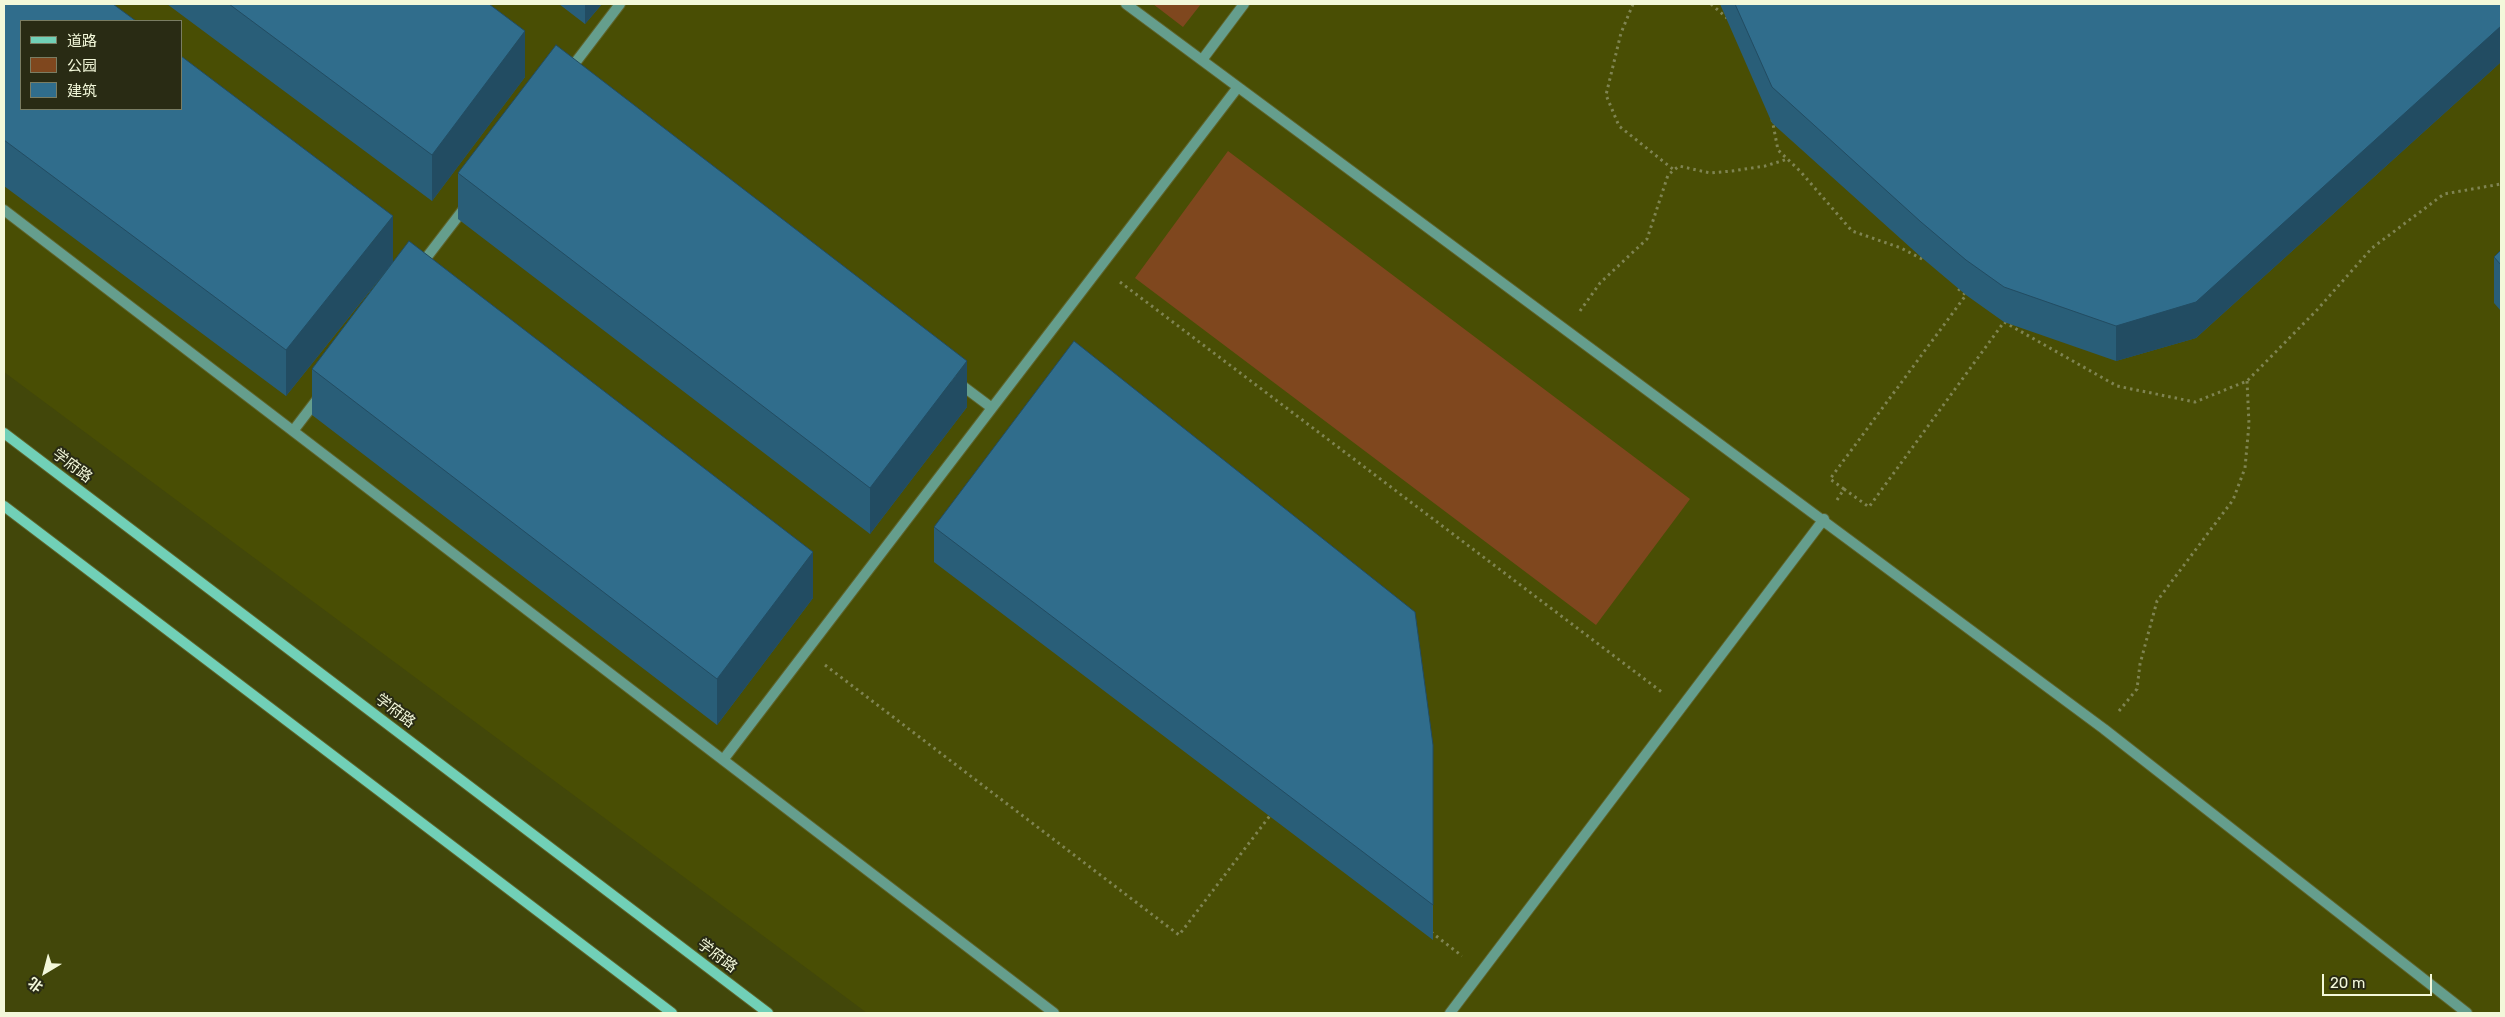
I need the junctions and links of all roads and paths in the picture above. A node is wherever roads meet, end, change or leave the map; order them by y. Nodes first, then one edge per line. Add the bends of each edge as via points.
1 (620, 4) edge
2 (1126, 4) edge
3 (1244, 4) edge
4 (1633, 4) edge
5 (1711, 4) edge
6 (1733, 23) dead end
7 (1202, 60) junction
8 (562, 80) edge
9 (1238, 87) junction
10 (1771, 114) edge
11 (1788, 159) junction
12 (1674, 170) junction
13 (2501, 184) edge
14 (472, 197) edge
15 (4, 210) edge
16 (1928, 264) dead end
17 (1100, 268) junction
18 (412, 275) edge
19 (1951, 282) dead end
20 (1567, 330) junction
21 (945, 373) edge
22 (2247, 381) junction
23 (329, 385) edge
24 (992, 408) junction
25 (293, 432) junction
26 (4, 433) edge
27 (1844, 489) junction
28 (4, 506) edge
29 (1824, 520) junction
30 (806, 652) junction
31 (1682, 707) junction
32 (2104, 729) junction
33 (723, 760) junction
34 (1280, 819) edge
35 (1428, 930) edge
36 (1482, 971) junction
37 (672, 1013) edge
38 (768, 1013) edge
39 (1054, 1013) edge
40 (1450, 1013) edge
41 (2468, 1013) edge

1 - 8 lane
2 - 7 lane
3 - 7 lane
4 - 12 path via 1621,33 1606,95 1619,126
5 - 6 path
7 - 9 lane
9 - 17 lane
9 - 20 lane
10 - 11 path via 1778,150
11 - 12 path via 1732,172 1710,173 1680,166
11 - 16 path via 1852,230 1901,248
12 - 20 path via 1668,175 1647,240 1600,283
13 - 22 path via 2444,194 2372,248
14 - 18 lane
15 - 25 lane
17 - 24 lane
17 - 31 path
19 - 27 path via 1966,295 1830,479
20 - 29 lane
21 - 24 lane
22 - 27 path via 2195,402 2117,386 2004,322 1869,507
22 - 32 path via 2249,424 2245,468 2233,500 2157,601 2140,664 2137,689
23 - 25 lane
24 - 30 lane
25 - 33 lane
26 - 38 main road, 学府路
27 - 29 path
28 - 37 main road
29 - 31 lane
29 - 32 lane
30 - 33 lane
30 - 34 path via 1179,935 1273,813
31 - 36 lane
32 - 41 lane
33 - 39 lane
35 - 36 path
36 - 40 lane

